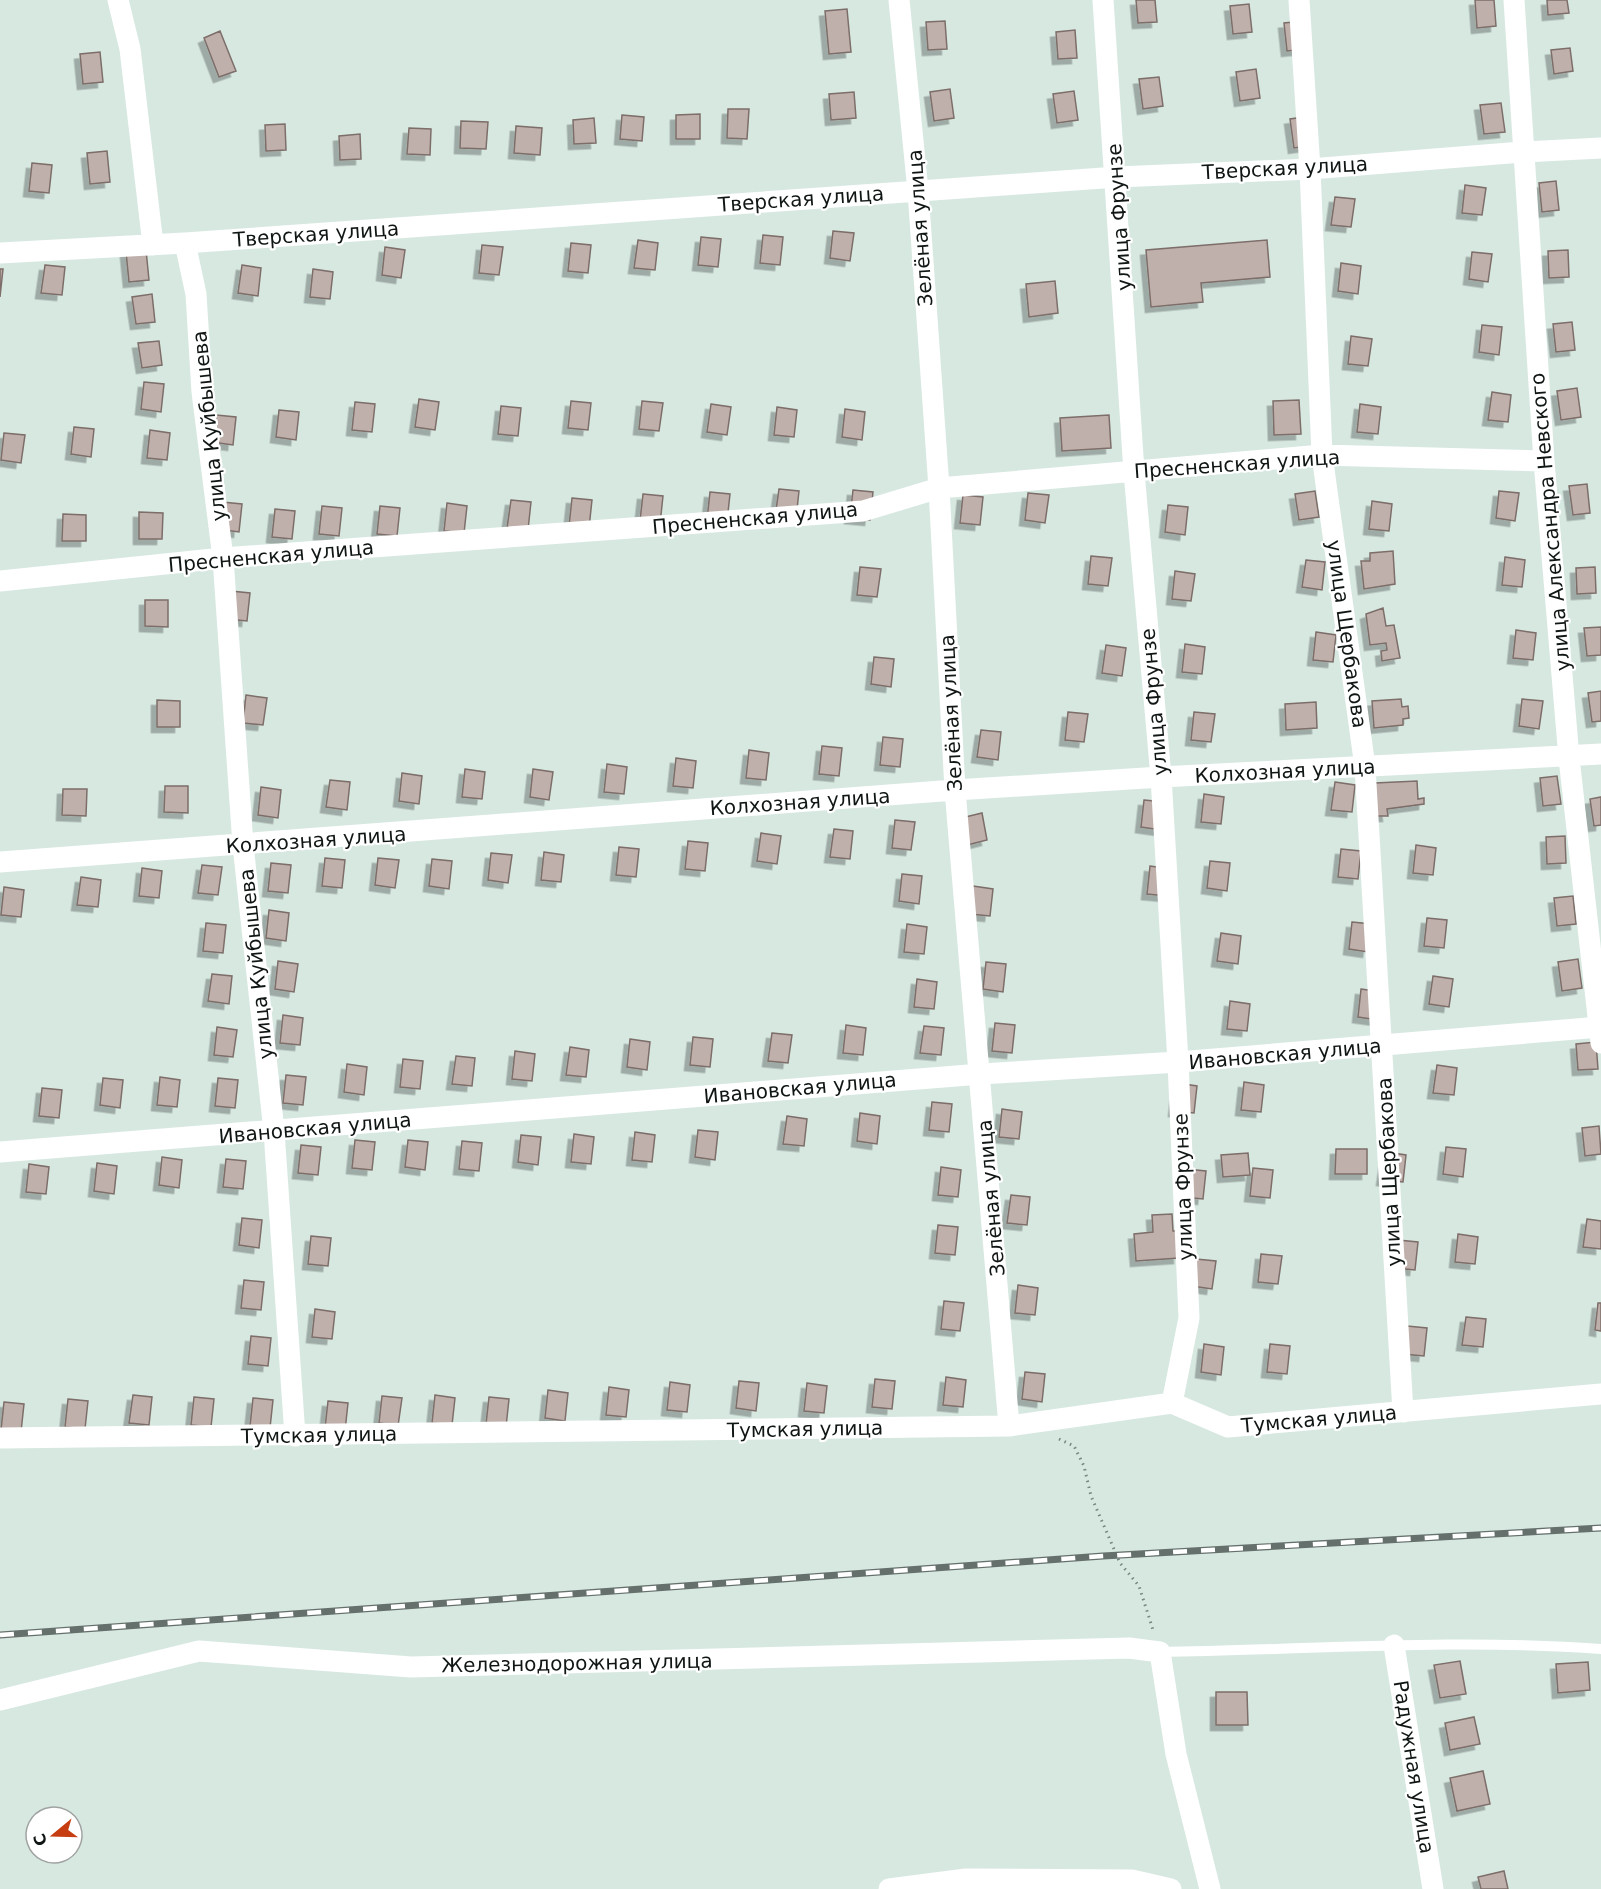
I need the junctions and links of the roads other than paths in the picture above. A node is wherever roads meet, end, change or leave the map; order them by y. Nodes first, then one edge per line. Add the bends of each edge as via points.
1 (117, 0) edge
2 (899, 0) edge
3 (1103, 0) edge
4 (1299, 0) edge
5 (1514, 0) edge
6 (1601, 148) edge
7 (1522, 152) junction
8 (1310, 169) junction
9 (1116, 177) junction
10 (918, 191) junction
11 (186, 243) junction
12 (153, 245) junction
13 (0, 253) edge
14 (1322, 455) junction
15 (1544, 460) junction
16 (1134, 472) junction
17 (939, 488) junction
18 (224, 558) junction
19 (0, 581) edge
20 (1601, 754) edge
21 (1569, 758) junction
22 (1365, 767) junction
23 (1161, 777) junction
24 (956, 790) junction
25 (243, 845) junction
26 (0, 862) edge
27 (1600, 1035) edge
28 (1382, 1046) junction
29 (1178, 1062) junction
30 (981, 1074) junction
31 (274, 1131) junction
32 (0, 1152) edge
33 (1601, 1394) edge
34 (1172, 1403) junction
35 (1403, 1412) junction
36 (1009, 1426) junction
37 (295, 1436) junction
38 (0, 1438) edge
39 (1394, 1645) junction
40 (1601, 1649) edge
41 (1160, 1652) junction
42 (0, 1700) edge
43 (889, 1889) edge
44 (1171, 1889) edge
45 (1210, 1889) edge
46 (1433, 1889) edge

1 - 12 street via 130,49
2 - 10 street, Зелёная улица
3 - 9 street, улица Фрунзе
4 - 8 street, улица Щербакова
5 - 7 street, улица Александра Невского
6 - 7 street, Тверская улица
7 - 8 street, Тверская улица
7 - 15 street, улица Александра Невского
8 - 9 street, Тверская улица
8 - 14 street, улица Щербакова
9 - 10 street, Тверская улица
9 - 16 street, улица Фрунзе
10 - 11 street, Тверская улица
10 - 17 street, Зелёная улица
11 - 12 street, Тверская улица
11 - 18 street, улица Куйбышева via 196,294 202,392
12 - 13 street, Тверская улица
14 - 15 street, Пресненская улица
14 - 16 street, Пресненская улица
14 - 22 street, улица Щербакова
15 - 21 street, улица Александра Невского
16 - 17 street, Пресненская улица
16 - 23 street, улица Фрунзе
17 - 18 street, Пресненская улица via 862,511
17 - 24 street, Зелёная улица
18 - 19 street, Пресненская улица
18 - 25 street, улица Куйбышева
20 - 21 street, Колхозная улица
21 - 22 street, Колхозная улица
21 - 27 street, улица Александра Невского
22 - 23 street, Колхозная улица
22 - 28 street, улица Щербакова
23 - 24 street, Колхозная улица
23 - 29 street, улица Фрунзе
24 - 25 street, Колхозная улица
24 - 30 street, Зелёная улица
25 - 26 street, Колхозная улица
25 - 31 street, улица Куйбышева
27 - 28 street, Ивановская улица
28 - 29 street, Ивановская улица
28 - 35 street, улица Щербакова
29 - 30 street, Ивановская улица
29 - 34 street, улица Фрунзе via 1189,1318
30 - 31 street, Ивановская улица
30 - 36 street, Зелёная улица
31 - 32 street, Ивановская улица
31 - 37 street, улица Куйбышева
33 - 35 street, Тумская улица
34 - 35 street, Тумская улица via 1227,1427
34 - 36 street, Тумская улица
36 - 37 street, Тумская улица
37 - 38 street, Тумская улица
39 - 40 lane
39 - 41 lane
39 - 46 street, Радужная улица
41 - 42 street, Железнодорожная улица via 1129,1648 411,1667 199,1651
41 - 45 street via 1176,1754
43 - 44 street via 966,1879 1132,1880

